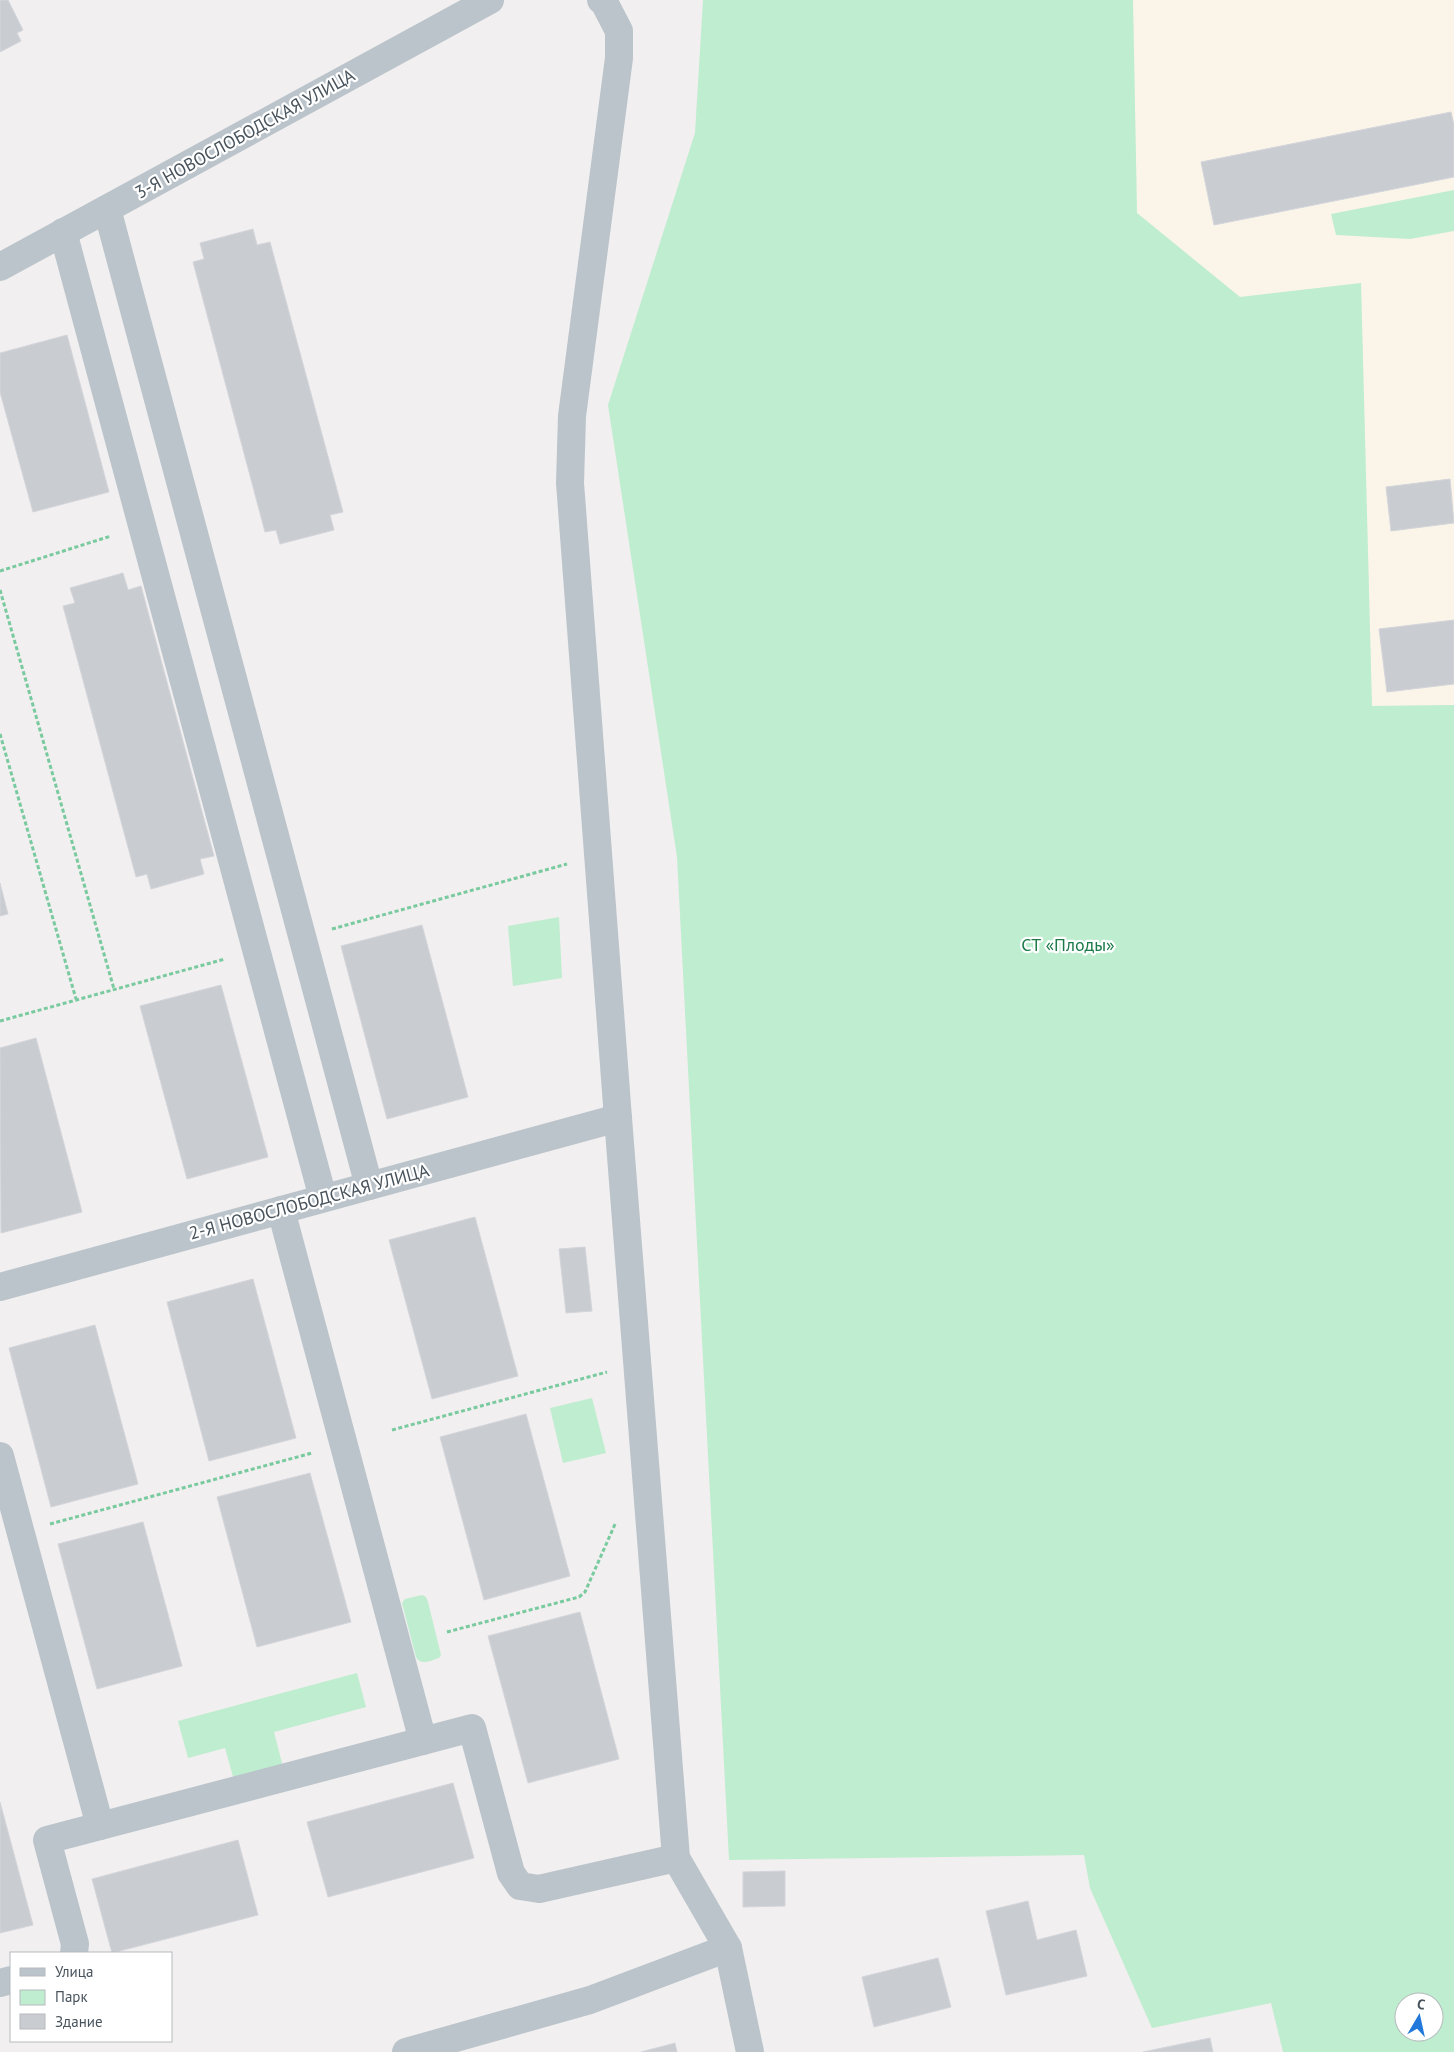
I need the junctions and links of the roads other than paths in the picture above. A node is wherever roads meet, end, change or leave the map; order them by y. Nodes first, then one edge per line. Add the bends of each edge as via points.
1 (490, 0) edge
2 (601, 0) edge
3 (106, 209) junction
4 (63, 232) junction
5 (0, 267) edge
6 (618, 1118) junction
7 (369, 1186) junction
8 (323, 1198) junction
9 (281, 1210) junction
10 (0, 1287) edge
11 (0, 1456) edge
12 (423, 1741) junction
13 (100, 1826) junction
14 (676, 1858) junction
15 (728, 1948) junction
16 (74, 1952) edge
17 (406, 2052) edge
18 (750, 2052) edge

1 - 3 street, 3-Я НОВОСЛОБОДСКАЯ УЛИЦА
2 - 6 street via 619,31 619,58 572,416 570,483
3 - 4 street, 3-Я НОВОСЛОБОДСКАЯ УЛИЦА
3 - 7 street
4 - 5 street, 3-Я НОВОСЛОБОДСКАЯ УЛИЦА
4 - 8 street
6 - 7 street, 2-Я НОВОСЛОБОДСКАЯ УЛИЦА
6 - 14 street
7 - 8 street, 2-Я НОВОСЛОБОДСКАЯ УЛИЦА
8 - 9 street, 2-Я НОВОСЛОБОДСКАЯ УЛИЦА
9 - 10 street, 2-Я НОВОСЛОБОДСКАЯ УЛИЦА
9 - 12 street
11 - 13 street
12 - 13 street
12 - 14 street via 472,1728 512,1873 520,1886 539,1889
13 - 16 street via 47,1840 75,1944
14 - 15 street
15 - 17 street via 590,2000
15 - 18 street

